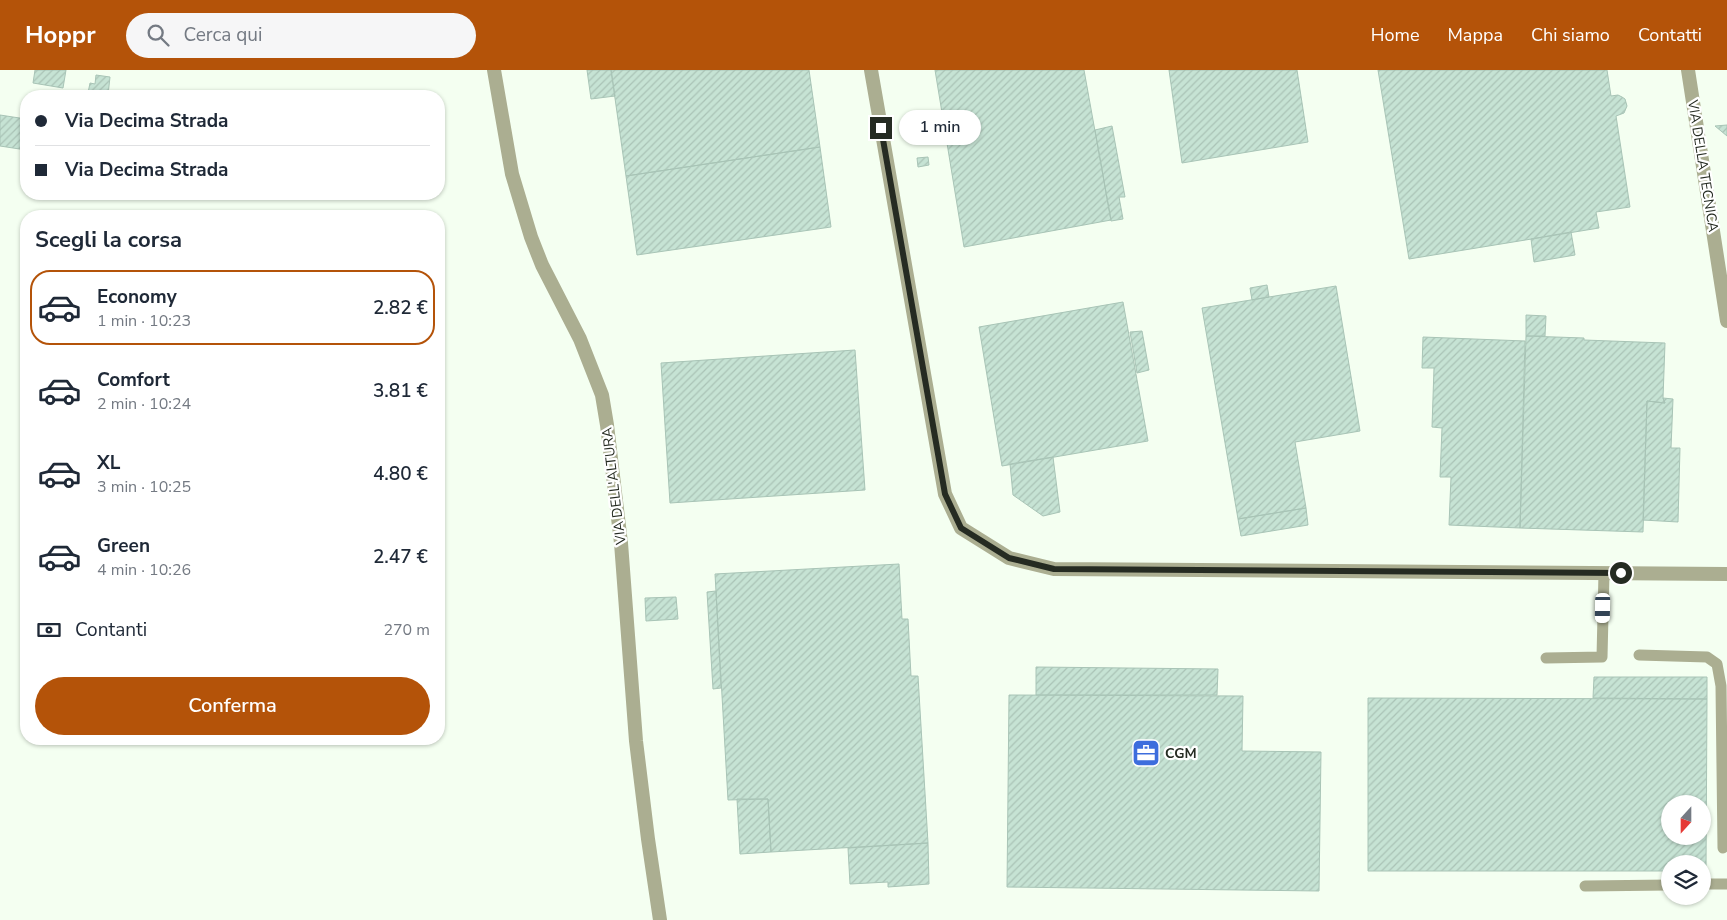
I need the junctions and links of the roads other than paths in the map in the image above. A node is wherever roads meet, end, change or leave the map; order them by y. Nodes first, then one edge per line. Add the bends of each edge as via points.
1 (494, 70) edge
2 (871, 70) edge
3 (1688, 70) edge
4 (1727, 321) edge
5 (1604, 573) junction
6 (1727, 574) edge
7 (1639, 655) dead end
8 (1546, 658) dead end
9 (1724, 759) edge
10 (1723, 848) dead end
11 (1711, 884) edge
12 (1727, 884) edge
13 (1661, 885) edge
14 (1585, 886) dead end
15 (660, 920) edge

1 - 15 street, VIA DELL'ALTURA via 512,174 531,237 542,266 580,339 602,395 621,543 636,741
2 - 5 street via 945,494 961,528 1009,558 1054,569
3 - 4 street, VIA DELLA TECNICA
5 - 6 street
5 - 8 lane via 1602,657
7 - 9 lane via 1707,657 1717,664
9 - 10 lane
11 - 12 lane
13 - 14 lane

